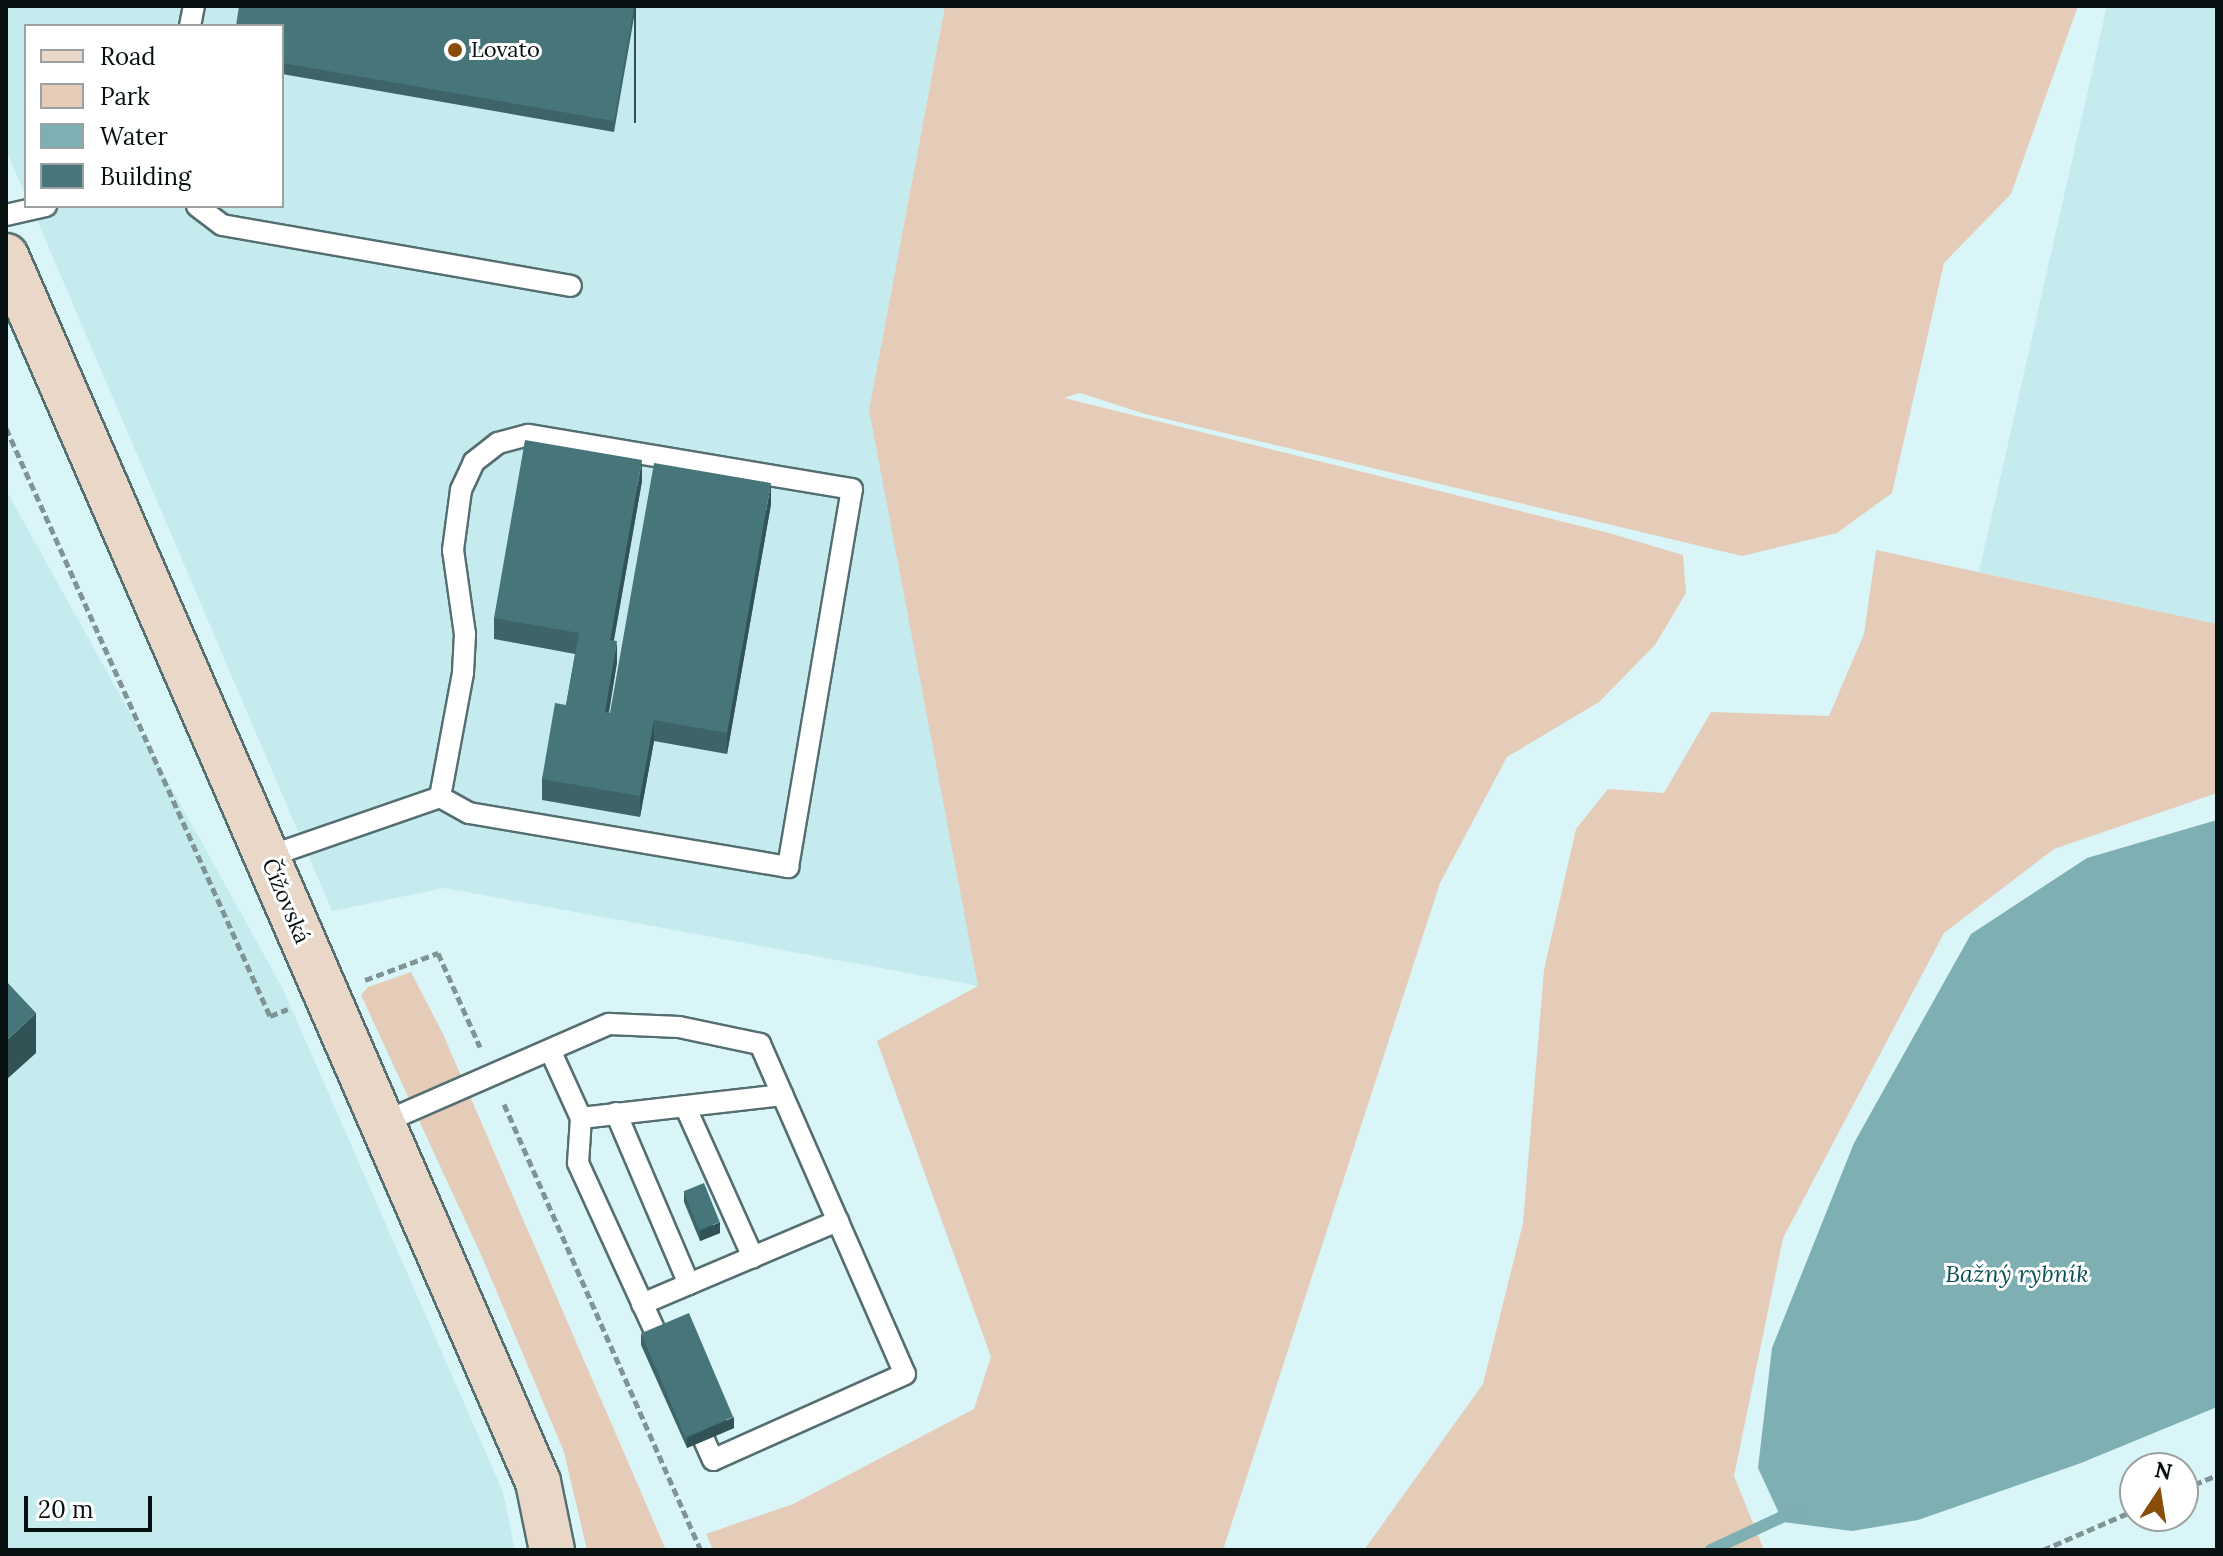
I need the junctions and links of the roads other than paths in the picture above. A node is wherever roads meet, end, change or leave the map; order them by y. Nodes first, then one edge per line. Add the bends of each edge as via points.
1 (37, 208) edge
2 (200, 208) edge
3 (6, 215) edge
4 (6, 256) edge
5 (571, 286) dead end
6 (440, 797) junction
7 (267, 857) junction
8 (550, 1050) junction
9 (783, 1095) junction
10 (685, 1106) junction
11 (616, 1113) junction
12 (581, 1118) junction
13 (382, 1123) junction
14 (838, 1221) junction
15 (753, 1257) junction
16 (689, 1284) junction
17 (642, 1304) junction
18 (658, 1338) edge
19 (704, 1440) edge
20 (552, 1550) edge

1 - 3 lane
2 - 5 lane via 222,225
4 - 7 street, Čížovská
6 - 6 lane via 463,673 465,634 453,550 461,490 474,462 498,443 528,435 852,489 788,867 469,813
6 - 7 lane
7 - 13 street, Čížovská
8 - 9 lane via 609,1024 679,1027 760,1044
8 - 12 lane
8 - 13 lane
9 - 10 lane
9 - 14 lane
10 - 11 lane
10 - 15 lane
11 - 12 lane
11 - 16 lane
12 - 17 lane via 578,1163
13 - 20 street, Čížovská via 538,1482
14 - 15 lane
14 - 19 lane via 905,1374 713,1460
15 - 16 lane
16 - 17 lane
17 - 18 lane

